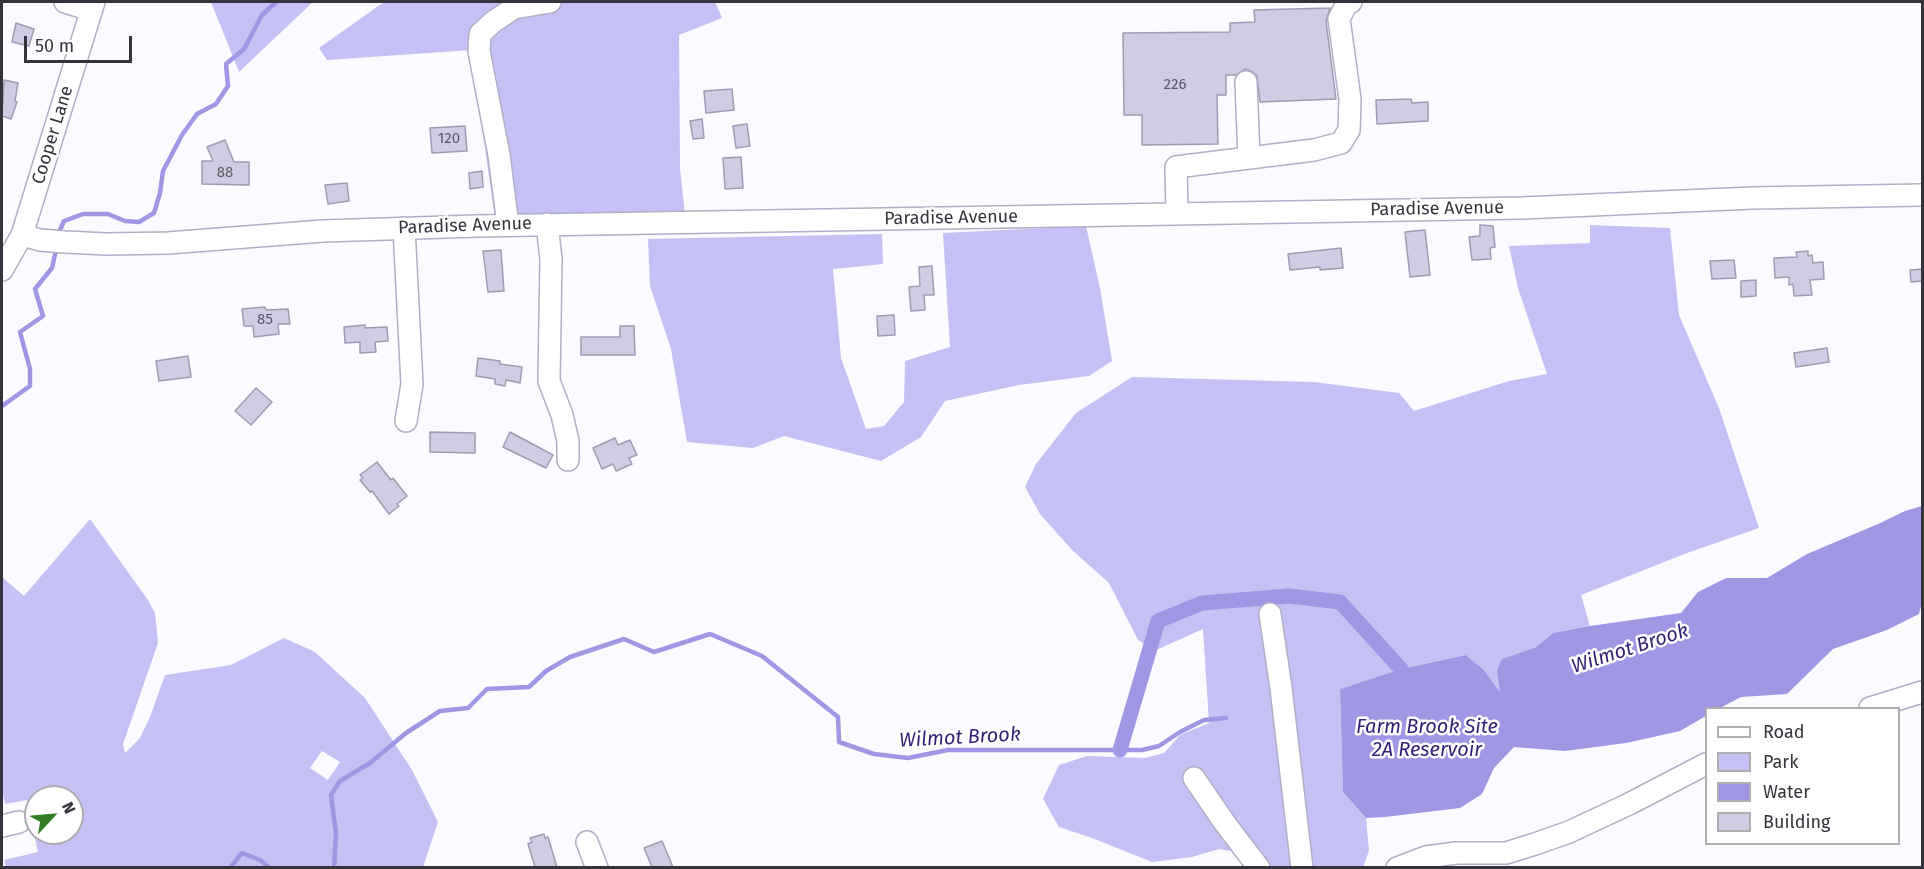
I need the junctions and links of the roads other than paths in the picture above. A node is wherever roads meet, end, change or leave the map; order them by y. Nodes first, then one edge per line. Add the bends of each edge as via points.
1 (65, 2) edge
2 (550, 2) edge
3 (1352, 2) edge
4 (92, 6) edge
5 (1246, 82) dead end
6 (1249, 158) junction
7 (1923, 195) edge
8 (1177, 213) junction
9 (547, 224) junction
10 (508, 225) junction
11 (404, 228) junction
12 (22, 235) junction
13 (2, 270) edge
14 (406, 422) dead end
15 (568, 460) dead end
16 (1270, 614) dead end
17 (1923, 692) edge
18 (1873, 707) edge
19 (1705, 765) edge
20 (1194, 778) dead end
21 (587, 842) dead end
22 (597, 867) edge
23 (1259, 867) edge
24 (1302, 867) edge
25 (1397, 867) edge

1 - 4 street
2 - 10 street via 514,8 480,34 479,51 500,155
3 - 6 street via 1347,3 1339,19 1350,99 1349,130 1341,144
4 - 12 street, Cooper Lane
5 - 6 street
6 - 8 street via 1176,167
7 - 8 street, Paradise Avenue via 1522,208
8 - 9 street, Paradise Avenue
9 - 10 street, Paradise Avenue
9 - 15 street via 551,260 549,381 562,415
10 - 11 street, Paradise Avenue
11 - 12 street, Paradise Avenue via 168,243 75,243
11 - 14 street via 412,384
12 - 13 street
16 - 24 street
17 - 18 street
19 - 25 street via 1569,832 1535,844 1506,853 1426,857
20 - 23 street
21 - 22 street

